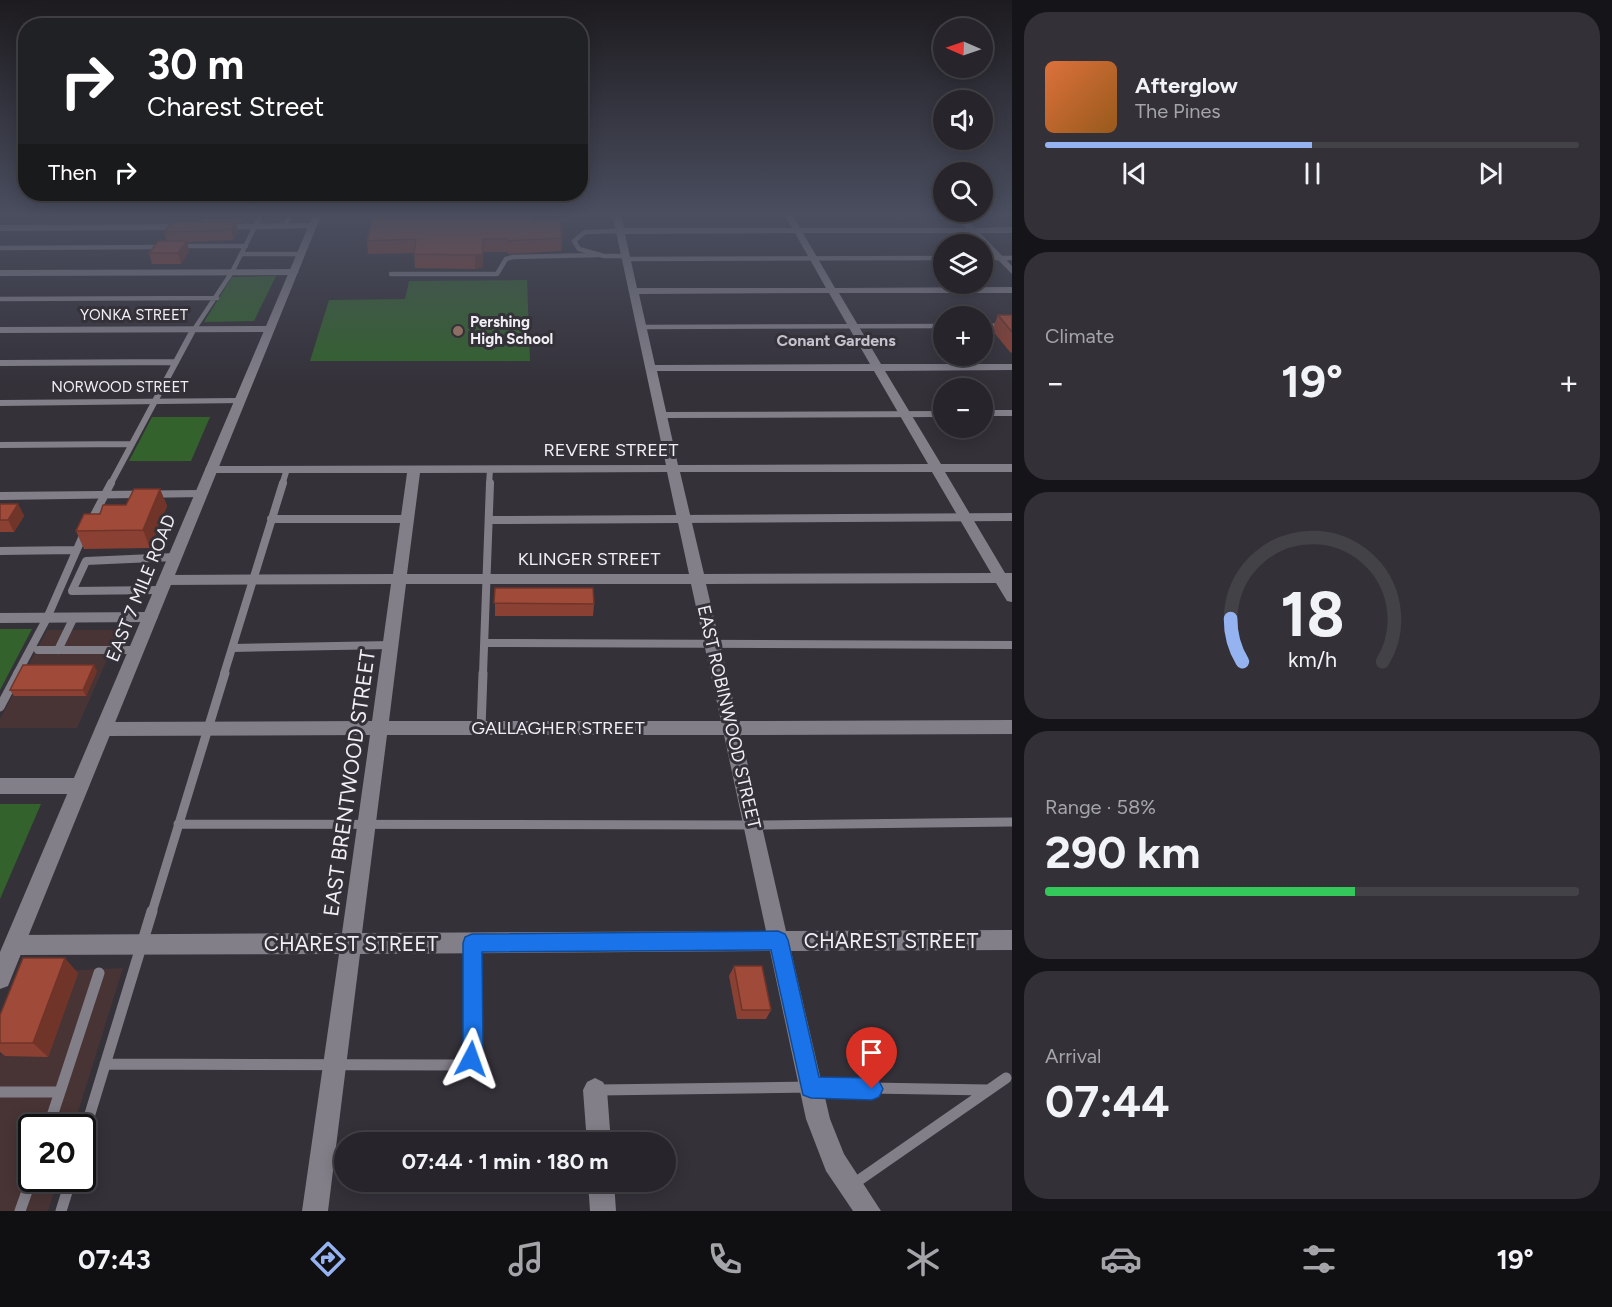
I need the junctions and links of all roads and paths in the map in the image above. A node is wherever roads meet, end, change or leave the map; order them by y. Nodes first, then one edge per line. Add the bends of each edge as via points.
1 (234, 270) edge
2 (500, 270) edge
3 (629, 270) edge
4 (820, 270) edge
5 (294, 272) joint
6 (0, 273) edge
7 (232, 273) junction
8 (391, 274) dead end
9 (832, 290) junction
10 (1012, 290) edge
11 (634, 291) junction
12 (217, 298) junction
13 (0, 299) edge
14 (1012, 325) edge
15 (853, 326) junction
16 (933, 326) edge
17 (993, 326) edge
18 (642, 327) junction
19 (194, 329) junction
20 (269, 329) junction
21 (0, 330) edge
22 (176, 362) junction
23 (0, 363) edge
24 (1012, 367) edge
25 (651, 368) junction
26 (878, 368) junction
27 (239, 401) junction
28 (155, 402) junction
29 (0, 403) edge
30 (993, 413) edge
31 (1012, 413) edge
32 (904, 414) junction
33 (933, 414) edge
34 (662, 415) junction
35 (132, 444) junction
36 (0, 445) edge
37 (674, 468) junction
38 (936, 468) junction
39 (1012, 468) edge
40 (211, 469) junction
41 (287, 469) junction
42 (414, 469) junction
43 (490, 469) junction
44 (200, 494) junction
45 (105, 495) junction
46 (0, 496) edge
47 (965, 517) junction
48 (1012, 517) edge
49 (685, 518) junction
50 (271, 519) junction
51 (407, 519) junction
52 (489, 520) junction
53 (75, 550) junction
54 (0, 551) edge
55 (175, 557) junction
56 (698, 578) junction
57 (1006, 578) edge
58 (252, 579) junction
59 (399, 579) junction
60 (488, 579) junction
61 (163, 585) junction
62 (1012, 597) edge
63 (74, 617) junction
64 (150, 617) junction
65 (0, 618) edge
66 (47, 618) junction
67 (485, 643) junction
68 (713, 644) junction
69 (391, 645) junction
70 (1012, 645) edge
71 (232, 648) junction
72 (38, 650) dead end
73 (58, 650) junction
74 (137, 650) junction
75 (3, 697) edge
76 (0, 707) edge
77 (1012, 727) edge
78 (482, 728) junction
79 (732, 728) junction
80 (104, 729) junction
81 (207, 729) junction
82 (380, 729) junction
83 (0, 786) edge
84 (80, 786) junction
85 (1012, 822) edge
86 (178, 824) junction
87 (753, 825) junction
88 (367, 826) junction
89 (778, 940) junction
90 (1012, 940) edge
91 (472, 943) junction
92 (141, 944) junction
93 (350, 944) junction
94 (14, 945) junction
95 (99, 973) dead end
96 (0, 978) edge
97 (105, 1064) junction
98 (334, 1065) junction
99 (1006, 1078) dead end
100 (811, 1087) junction
101 (595, 1090) joint
102 (988, 1090) junction
103 (60, 1092) junction
104 (1, 1094) edge
105 (53, 1114) edge
106 (90, 1114) edge
107 (597, 1132) edge
108 (850, 1186) junction
109 (27, 1192) edge
110 (67, 1192) edge
111 (602, 1192) edge
112 (20, 1211) edge
113 (61, 1211) edge
114 (315, 1211) edge
115 (603, 1211) edge
116 (868, 1211) edge

1 - 7 lane
2 - 8 lane via 497,274
3 - 11 street, EAST ROBINWOOD STREET
4 - 9 street
5 - 7 street
5 - 20 street, EAST 7 MILE ROAD
6 - 7 street
7 - 12 lane
9 - 10 street
9 - 11 street
9 - 15 street
11 - 18 street, EAST ROBINWOOD STREET
12 - 13 lane
12 - 19 lane
14 - 17 lane
15 - 16 lane
15 - 18 lane
15 - 26 street
18 - 25 street, EAST ROBINWOOD STREET
19 - 20 street, YONKA STREET
19 - 21 street, YONKA STREET
19 - 22 lane
20 - 27 street, EAST 7 MILE ROAD
22 - 23 lane
22 - 28 lane
24 - 26 street
25 - 26 street
25 - 34 street, EAST ROBINWOOD STREET
26 - 32 street
27 - 28 street, NORWOOD STREET
27 - 40 street, EAST 7 MILE ROAD
28 - 29 street, NORWOOD STREET
28 - 35 lane
30 - 31 lane
32 - 33 lane
32 - 34 lane
32 - 38 street
34 - 37 street, EAST ROBINWOOD STREET
35 - 36 lane
35 - 45 lane
37 - 38 street, REVERE STREET
37 - 43 street, REVERE STREET
37 - 49 street, EAST ROBINWOOD STREET
38 - 39 street, REVERE STREET
38 - 47 street
40 - 41 street, REVERE STREET
40 - 44 street, EAST 7 MILE ROAD
41 - 42 street, REVERE STREET
41 - 50 lane
42 - 43 street, REVERE STREET
42 - 51 street, EAST BRENTWOOD STREET
43 - 52 lane
44 - 45 street
44 - 55 street, EAST 7 MILE ROAD
45 - 46 street
45 - 53 lane
47 - 48 lane
47 - 49 lane
47 - 57 street
49 - 52 lane
49 - 56 street, EAST ROBINWOOD STREET
50 - 51 lane
50 - 58 lane
51 - 59 street, EAST BRENTWOOD STREET
52 - 60 lane
53 - 54 lane
53 - 66 lane
55 - 61 street, EAST 7 MILE ROAD
55 - 61 lane via 86,561 72,591
56 - 57 street, KLINGER STREET
56 - 60 street, KLINGER STREET
56 - 68 street, EAST ROBINWOOD STREET
57 - 62 street
58 - 59 street, KLINGER STREET
58 - 61 street, KLINGER STREET
58 - 71 lane
59 - 60 street, KLINGER STREET
59 - 69 street, EAST BRENTWOOD STREET
60 - 67 lane
61 - 64 street, EAST 7 MILE ROAD
63 - 64 street
63 - 66 street
63 - 73 lane
64 - 74 street, EAST 7 MILE ROAD
65 - 66 street
66 - 75 lane
67 - 68 lane
67 - 78 lane
68 - 70 lane
68 - 79 street, EAST ROBINWOOD STREET
69 - 71 lane
69 - 82 street, EAST BRENTWOOD STREET
71 - 81 lane
72 - 73 lane
73 - 74 lane
74 - 80 street, EAST 7 MILE ROAD
75 - 76 lane
77 - 79 street, GALLAGHER STREET
78 - 79 street, GALLAGHER STREET
78 - 82 street, GALLAGHER STREET
79 - 87 street, EAST ROBINWOOD STREET
80 - 81 street, GALLAGHER STREET
80 - 84 street, EAST 7 MILE ROAD
81 - 82 street, GALLAGHER STREET
81 - 86 lane
82 - 88 street, EAST BRENTWOOD STREET
83 - 84 street
84 - 94 street, EAST 7 MILE ROAD
85 - 87 lane
86 - 88 lane
86 - 92 lane
87 - 88 lane
87 - 89 street, EAST ROBINWOOD STREET
88 - 93 street, EAST BRENTWOOD STREET
89 - 90 street, CHAREST STREET
89 - 91 street, CHAREST STREET
89 - 100 street, EAST ROBINWOOD STREET
91 - 93 street, CHAREST STREET
91 - 98 lane via 473,1047 467,1065
92 - 93 street, CHAREST STREET
92 - 94 street, CHAREST STREET
92 - 97 lane
93 - 98 street, EAST BRENTWOOD STREET
94 - 96 street, EAST 7 MILE ROAD
95 - 103 lane
97 - 98 lane
97 - 106 lane
98 - 114 street, EAST BRENTWOOD STREET
99 - 102 lane
100 - 101 lane
100 - 102 lane
100 - 108 street, EAST ROBINWOOD STREET via 825,1141
101 - 107 street
102 - 108 lane
103 - 104 lane
103 - 105 lane
108 - 116 street, EAST ROBINWOOD STREET
109 - 112 lane
110 - 113 lane
111 - 115 street

